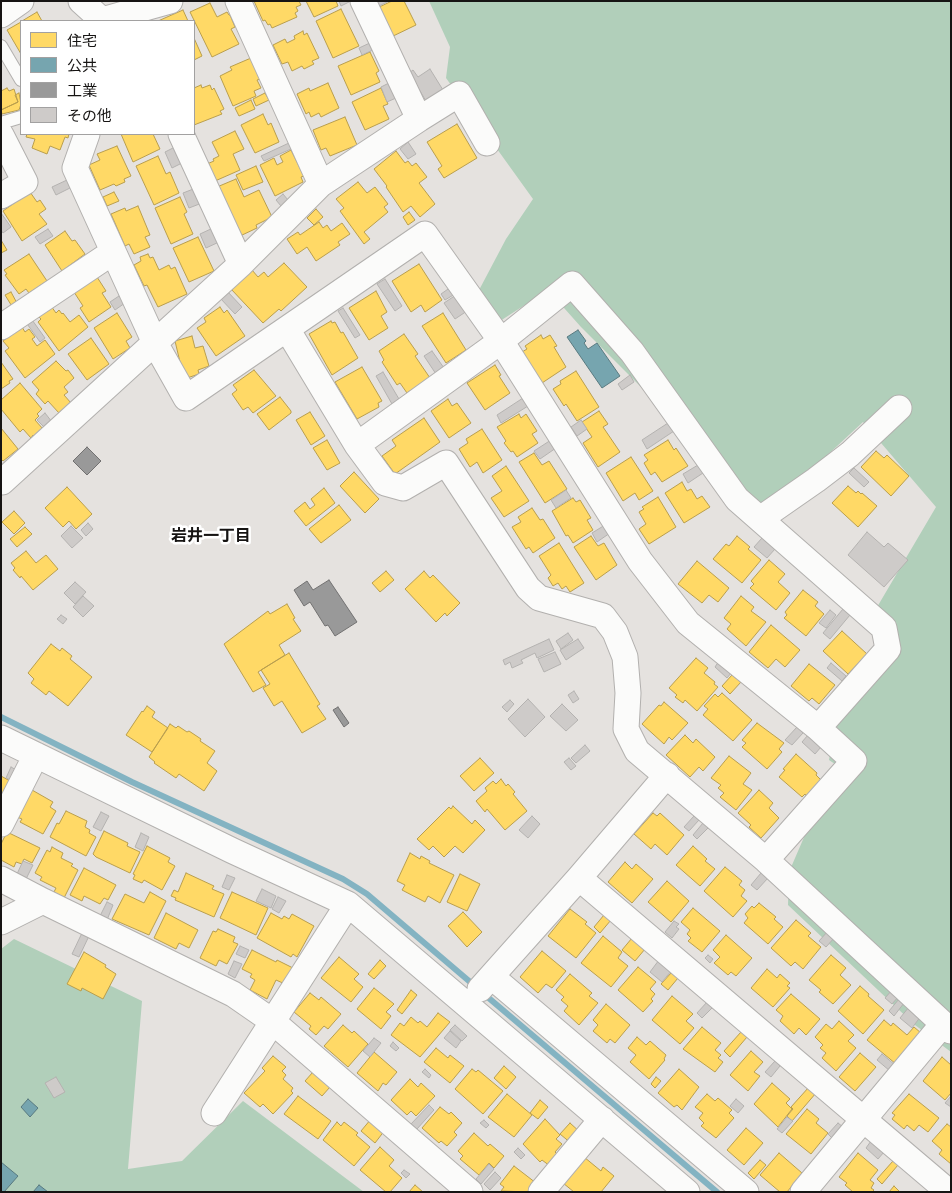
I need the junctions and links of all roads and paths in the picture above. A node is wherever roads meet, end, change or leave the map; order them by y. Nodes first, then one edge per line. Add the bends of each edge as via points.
1 (21, 1) edge
2 (81, 1) edge
3 (170, 1) edge
4 (238, 1) edge
5 (363, 1) edge
6 (1, 15) edge
7 (128, 17) edge
8 (101, 20) edge
9 (108, 20) edge
10 (1, 46) edge
11 (20, 78) edge
12 (20, 117) edge
13 (420, 119) junction
14 (1, 123) edge
15 (1, 134) edge
16 (87, 135) edge
17 (181, 135) edge
18 (486, 143) dead end
19 (322, 184) junction
20 (1, 196) edge
21 (114, 252) junction
22 (241, 264) junction
23 (1, 327) edge
24 (287, 329) junction
25 (501, 341) junction
26 (155, 343) junction
27 (899, 408) dead end
28 (357, 445) junction
29 (1, 481) edge
30 (760, 519) junction
31 (818, 728) junction
32 (1, 738) edge
33 (36, 755) junction
34 (667, 775) junction
35 (1, 824) edge
36 (766, 860) junction
37 (579, 878) junction
38 (1, 879) edge
39 (43, 901) junction
40 (348, 904) junction
41 (1, 922) edge
42 (480, 990) junction
43 (272, 1021) junction
44 (947, 1027) edge
45 (214, 1113) dead end
46 (602, 1119) junction
47 (864, 1119) junction
48 (470, 1192) edge
49 (541, 1192) edge
50 (687, 1192) edge
51 (746, 1192) edge
52 (803, 1192) edge
53 (949, 1192) edge

1 - 6 street
2 - 8 street
3 - 7 street
4 - 19 street
5 - 13 street
7 - 9 street
10 - 11 lane
12 - 14 lane
13 - 18 street via 458,94
13 - 19 street
15 - 20 street via 25,182
16 - 21 street via 75,168
17 - 22 street
19 - 22 street
21 - 23 street
21 - 26 street
22 - 26 street
24 - 25 street via 425,234
24 - 26 street via 186,398
24 - 28 street
25 - 28 street
25 - 30 street via 572,284 632,352 737,499
25 - 31 street via 640,561 688,622
26 - 29 street
27 - 30 street via 850,454
28 - 34 street via 385,483 403,488 446,463 523,580 539,598 603,616 615,632 625,657 626,729 637,751
30 - 31 street via 884,628 888,649
31 - 36 street via 854,761
32 - 33 street
33 - 35 street
33 - 40 street
34 - 36 street
34 - 37 street
36 - 44 street
37 - 42 street
37 - 47 street
38 - 39 street
39 - 41 street
39 - 43 street via 232,994
40 - 42 street
40 - 43 street
42 - 46 street
42 - 51 street
43 - 45 street
43 - 48 street
44 - 47 street
46 - 49 street
46 - 50 street
47 - 52 street
47 - 53 street

